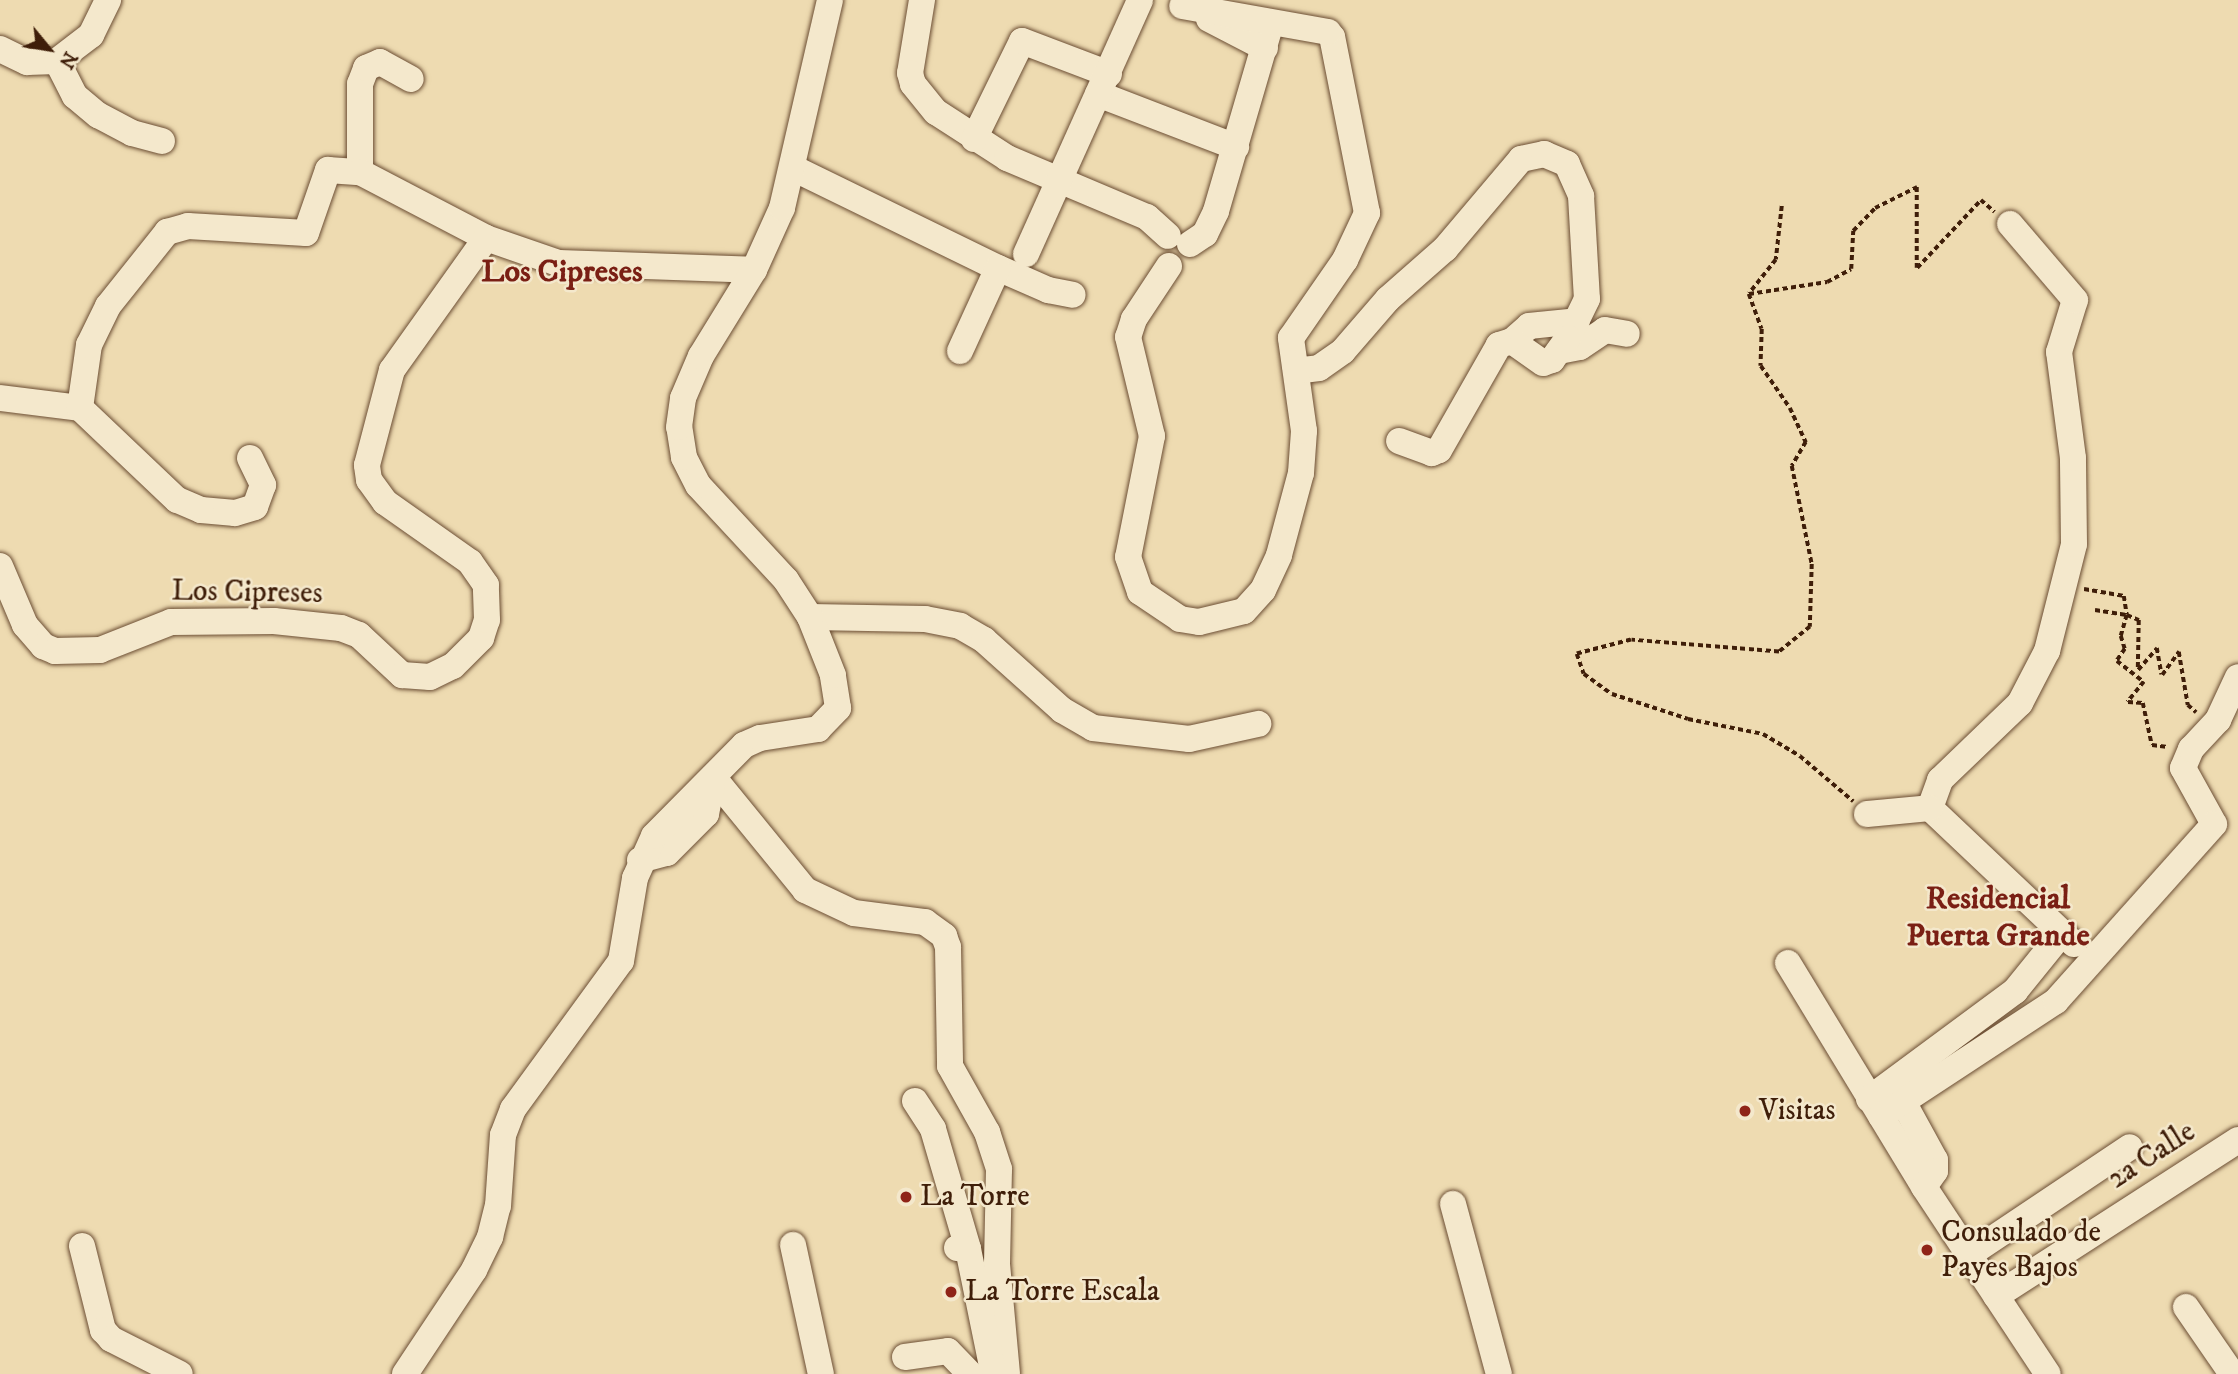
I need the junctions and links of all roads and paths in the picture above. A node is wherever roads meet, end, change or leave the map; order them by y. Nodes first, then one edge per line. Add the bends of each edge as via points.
1 (108, 0) edge
2 (830, 0) edge
3 (922, 0) edge
4 (1140, 0) edge
5 (1176, 3) edge
6 (1268, 36) junction
7 (0, 49) edge
8 (57, 61) junction
9 (411, 79) dead end
10 (1103, 84) junction
11 (974, 139) junction
12 (162, 141) dead end
13 (1236, 147) junction
14 (793, 168) junction
15 (360, 172) junction
16 (1060, 179) junction
17 (1782, 206) dead end
18 (2010, 224) joint
19 (486, 238) junction
20 (1179, 240) junction
21 (1026, 254) dead end
22 (998, 268) junction
23 (744, 271) junction
24 (1749, 294) junction
25 (1073, 295) dead end
26 (1577, 321) junction
27 (1627, 334) dead end
28 (1512, 341) junction
29 (960, 351) dead end
30 (1559, 351) junction
31 (1295, 365) junction
32 (0, 398) edge
33 (80, 408) junction
34 (1399, 441) dead end
35 (250, 458) dead end
36 (0, 566) edge
37 (2065, 586) junction
38 (2095, 610) dead end
39 (2127, 615) junction
40 (810, 617) junction
41 (2238, 677) edge
42 (2218, 720) junction
43 (1258, 724) dead end
44 (2191, 749) junction
45 (713, 777) junction
46 (1930, 808) junction
47 (1867, 814) joint
48 (2226, 824) edge
49 (2062, 933) junction
50 (2090, 958) junction
51 (1788, 963) dead end
52 (1898, 1092) junction
53 (915, 1101) dead end
54 (1875, 1108) junction
55 (2238, 1140) edge
56 (2130, 1147) dead end
57 (1924, 1186) junction
58 (1453, 1204) dead end
59 (793, 1245) dead end
60 (82, 1246) dead end
61 (1970, 1254) junction
62 (1996, 1296) junction
63 (2186, 1307) dead end
64 (905, 1357) dead end
65 (180, 1374) edge
66 (405, 1374) edge
67 (821, 1374) edge
68 (971, 1374) edge
69 (993, 1374) edge
70 (1007, 1374) edge
71 (1499, 1374) edge
72 (2048, 1374) edge
73 (2232, 1374) edge

1 - 8 street via 91,35
2 - 14 street
3 - 11 street via 909,59 913,84 936,112
4 - 10 street
5 - 6 street
6 - 13 street
6 - 31 street via 1332,37 1366,191 1364,229 1291,338
7 - 8 street via 27,62
8 - 12 street via 75,96 97,115 132,133
9 - 15 street via 380,62 366,68 360,84
10 - 11 street via 1022,41
10 - 13 street
10 - 16 street
11 - 16 street
13 - 20 street via 1210,225 1201,239
14 - 22 street
14 - 23 street via 782,208
15 - 19 street
15 - 33 street via 328,170 306,233 188,226 167,232 98,324 83,373
16 - 20 street via 1147,217
16 - 21 street
17 - 24 path via 1776,260
18 - 24 path via 1981,200 1917,268 1917,187 1875,208 1853,231 1851,269 1827,282
18 - 37 street via 2076,300 2059,352 2073,471 2074,544
19 - 23 street via 558,263
19 - 36 street, Los Cipreses via 392,370 367,465 369,480 385,502 470,562 486,584 487,620 469,652 442,672 415,678 389,669 359,635 341,628 274,621 171,622 83,654 43,646 25,625
20 - 31 street via 1159,251 1169,266 1134,319 1128,337 1152,436 1128,557 1140,592 1180,619 1215,620 1244,611 1267,583 1301,474 1304,431
22 - 25 street via 1048,290
22 - 29 street
23 - 40 street via 682,398 680,437 698,485 786,580
24 - 47 path via 1762,329 1761,366 1790,408 1806,442 1792,466 1812,564 1810,627 1779,652 1631,640 1577,654 1584,674 1612,695 1666,713 1763,734 1800,756
26 - 28 street via 1529,326
26 - 30 street
26 - 31 street via 1587,299 1576,177 1567,164 1553,156 1533,154 1509,171 1445,249 1388,299 1343,351 1320,368
27 - 30 street via 1605,330 1570,352
28 - 30 street via 1543,363
28 - 34 street via 1491,354 1439,450 1432,453
32 - 33 street
33 - 35 street via 157,484 177,500 201,510 235,513 255,507 263,485
37 - 39 path via 2124,596
37 - 46 street via 2047,651 2020,704 1940,780
38 - 39 path
39 - 42 path via 2138,620 2138,670 2157,648 2162,675 2179,652 2188,705
39 - 44 path via 2121,636 2125,649 2117,661 2144,682 2128,702 2143,703 2151,745
40 - 43 street via 925,618 960,626 984,640 1062,710 1093,728 1189,739
40 - 45 street via 833,675 838,708 825,724 796,734 760,738
41 - 42 street
42 - 44 street
44 - 48 street via 2183,768
45 - 66 street via 671,816 640,860 621,961 513,1109 503,1135 498,1206 490,1237 474,1270
45 - 70 street via 805,890 854,913 925,922 944,936 950,1066 987,1132 999,1169 997,1264
46 - 47 street
46 - 49 street
48 - 50 street
49 - 50 street
49 - 52 street via 2015,991
50 - 52 street via 2068,989 2039,1014
51 - 54 street
52 - 54 street
52 - 57 street via 1937,1165
53 - 69 street via 933,1129
54 - 57 street
55 - 62 street, 2a Calle
56 - 61 street
57 - 61 street
58 - 71 street
59 - 67 street
60 - 65 street via 103,1330 111,1339
61 - 62 street
62 - 72 street
63 - 73 street
64 - 68 street via 948,1352

